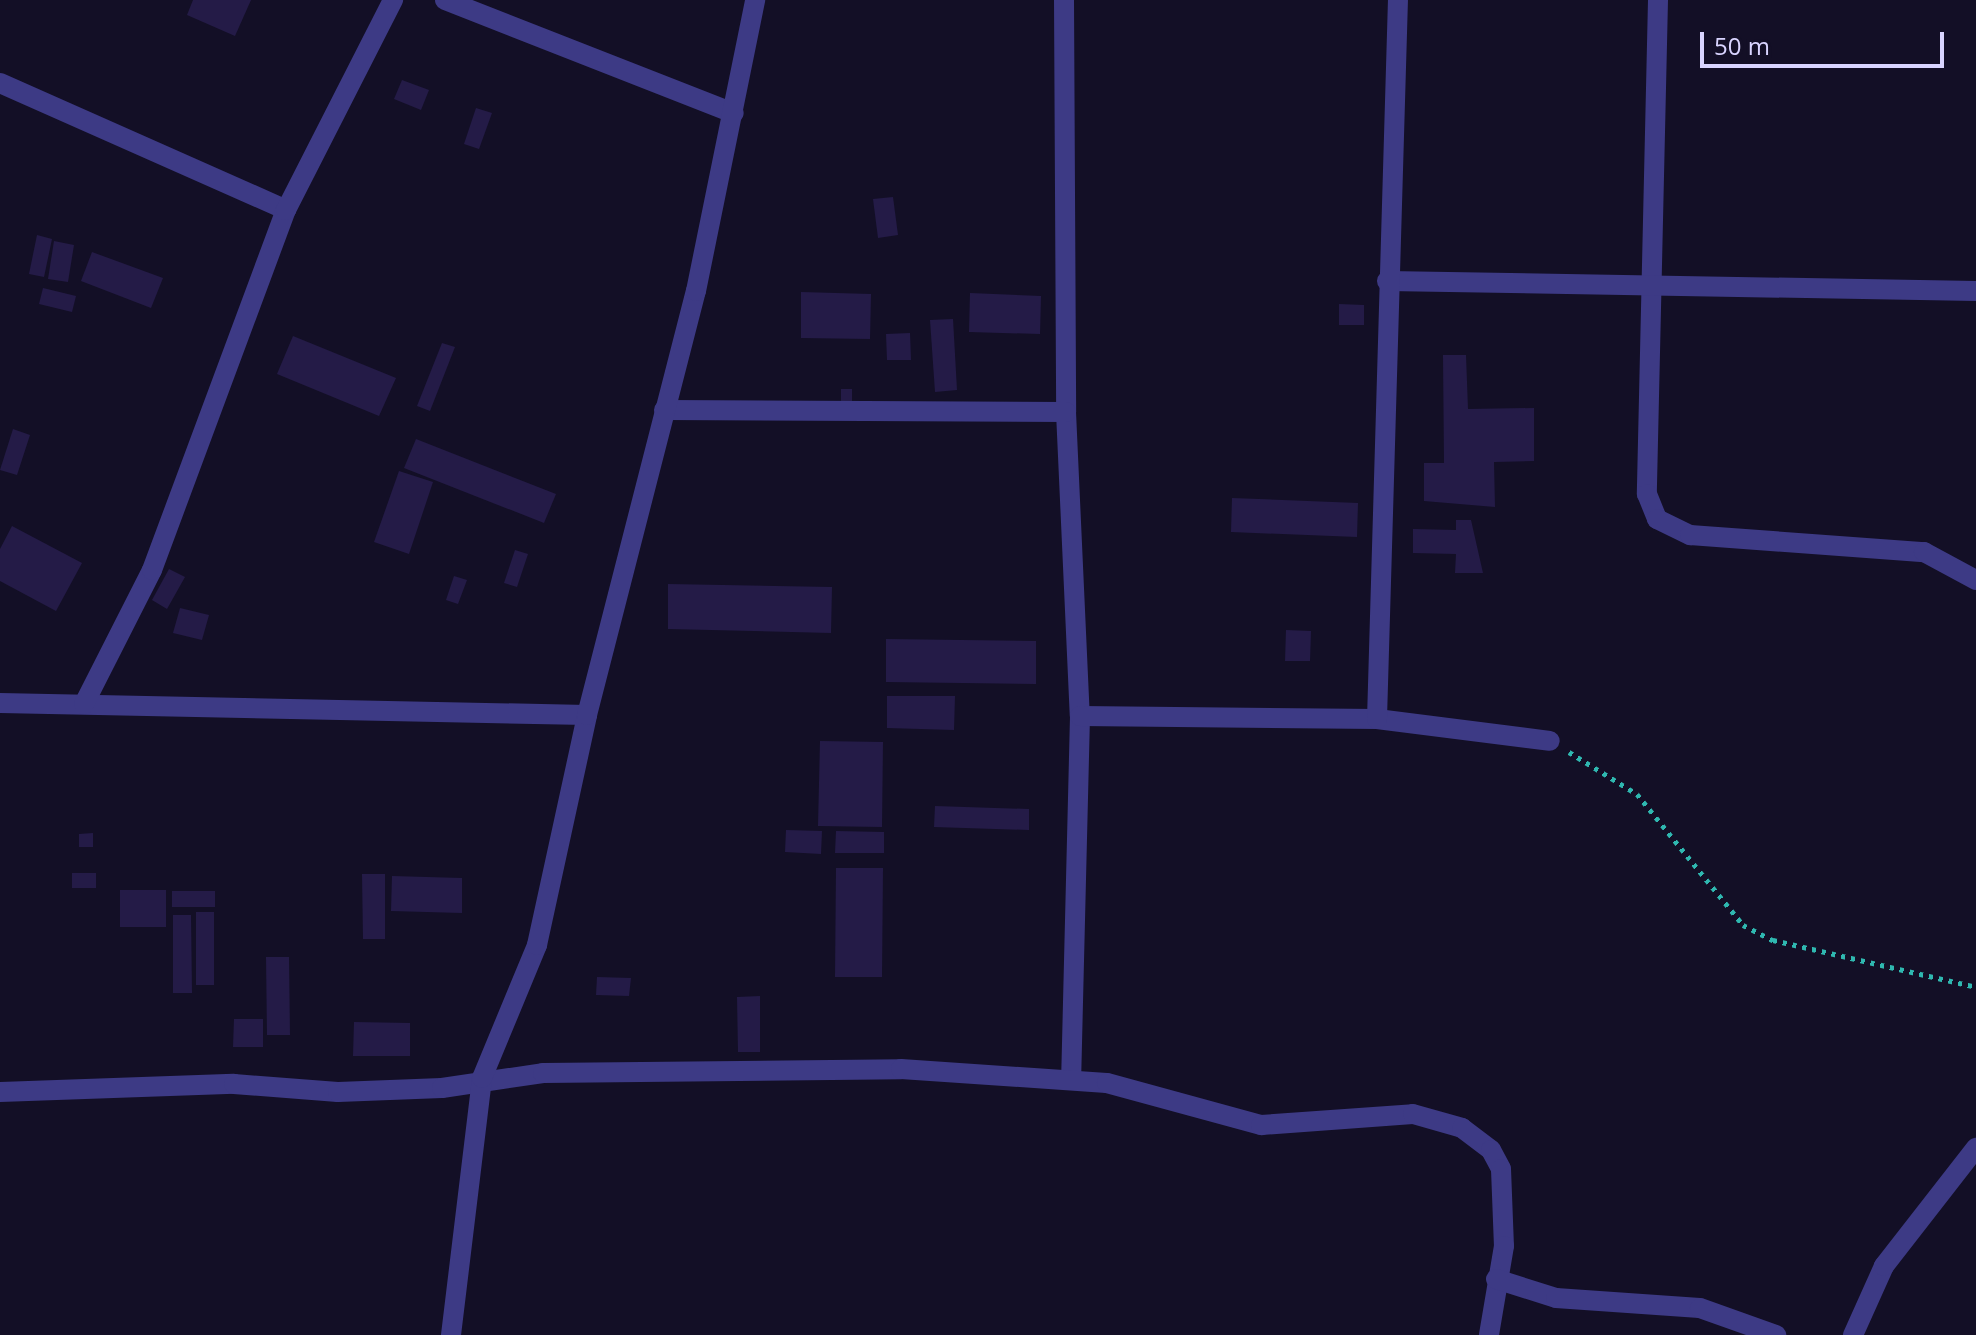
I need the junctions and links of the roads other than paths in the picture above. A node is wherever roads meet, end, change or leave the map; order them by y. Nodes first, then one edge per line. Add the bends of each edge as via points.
1 (393, 0) edge
2 (445, 0) edge
3 (755, 0) edge
4 (1064, 0) edge
5 (1398, 0) edge
6 (1658, 0) edge
7 (0, 83) edge
8 (734, 113) junction
9 (286, 210) junction
10 (1387, 281) junction
11 (1652, 282) junction
12 (1976, 291) edge
13 (664, 410) junction
14 (1066, 412) junction
15 (1976, 580) edge
16 (0, 703) edge
17 (84, 704) junction
18 (587, 715) junction
19 (1080, 716) junction
20 (1377, 719) junction
21 (1550, 741) road end
22 (482, 1078) junction
23 (1071, 1078) junction
24 (0, 1092) edge
25 (1976, 1148) edge
26 (1496, 1279) junction
27 (451, 1335) edge
28 (1489, 1335) edge
29 (1776, 1335) edge
30 (1853, 1335) edge

1 - 9 street
2 - 8 street
3 - 8 street
4 - 14 street
5 - 10 street
6 - 11 street
7 - 9 street
8 - 13 street
9 - 17 street via 152,570
10 - 11 street
10 - 20 street
11 - 12 street
11 - 15 street via 1647,494 1657,519 1690,535 1924,552
13 - 14 street
13 - 18 street
14 - 19 street
16 - 17 street
17 - 18 street
18 - 22 street via 537,945
19 - 20 street
19 - 23 street
20 - 21 street
22 - 23 street via 901,1069
22 - 24 street via 442,1088 338,1092 234,1084
22 - 27 street
23 - 26 street via 1261,1125 1413,1114 1462,1128 1491,1150 1501,1169 1504,1246
25 - 30 street via 1884,1266
26 - 28 street
26 - 29 street via 1556,1298 1700,1308

